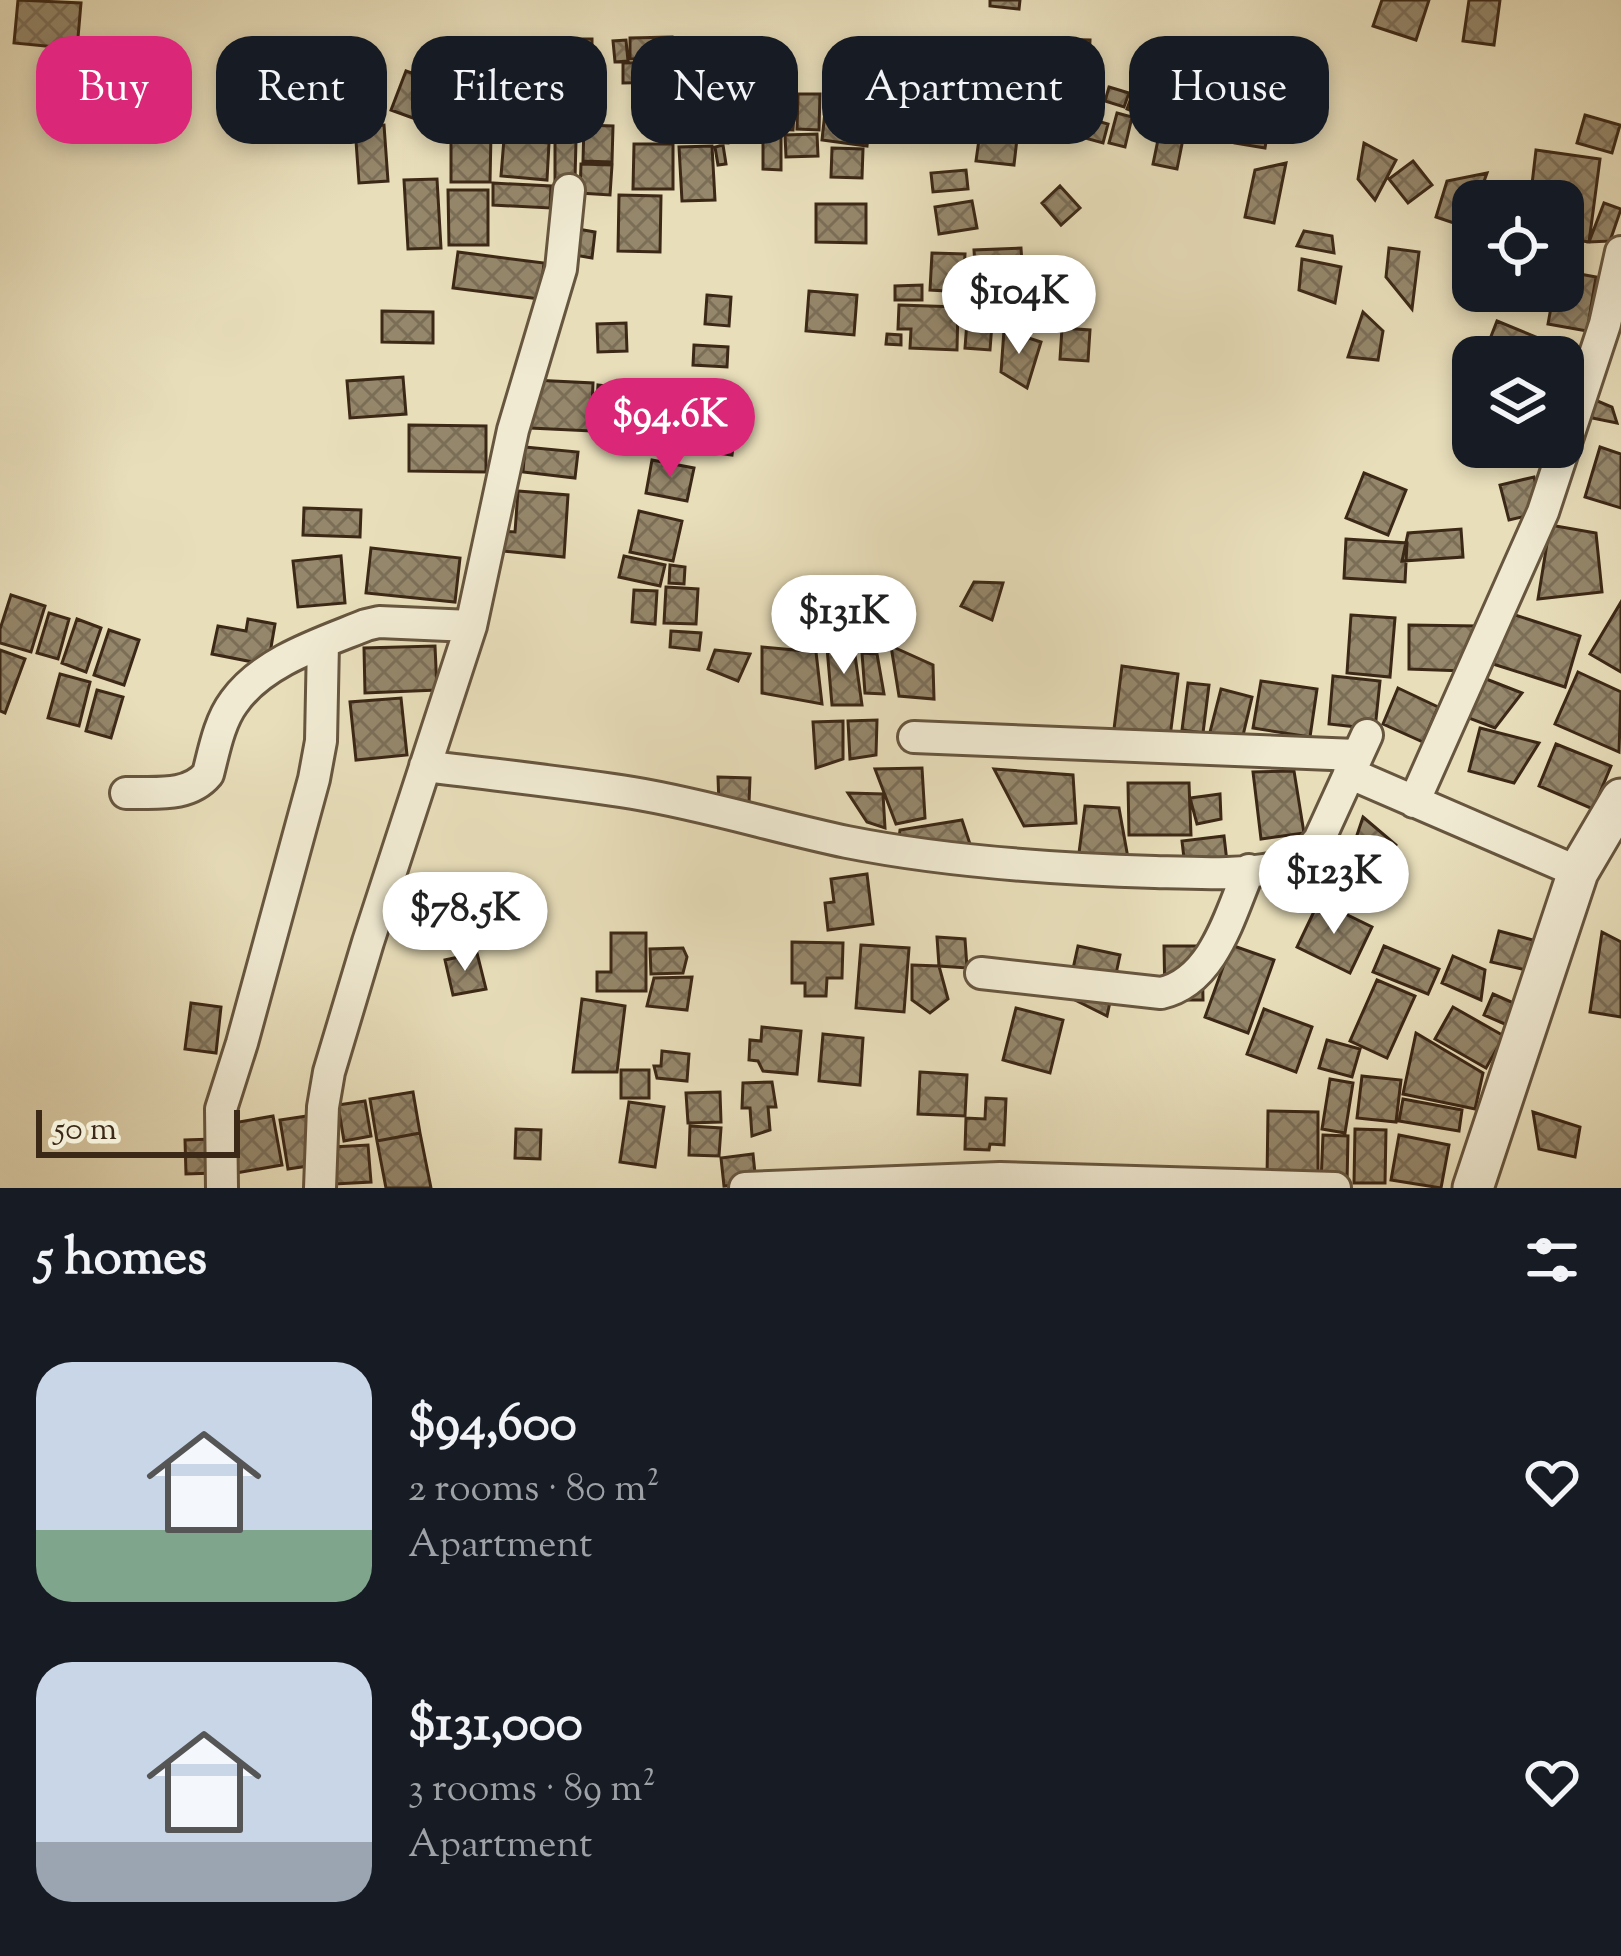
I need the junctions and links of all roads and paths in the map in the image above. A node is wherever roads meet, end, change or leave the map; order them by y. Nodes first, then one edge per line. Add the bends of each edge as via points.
1 (569, 190) dead end
2 (1621, 252) edge
3 (472, 626) junction
4 (323, 644) junction
5 (914, 737) dead end
6 (1358, 754) junction
7 (425, 766) junction
8 (126, 793) dead end
9 (1621, 799) edge
10 (1414, 802) junction
11 (1249, 870) junction
12 (1578, 872) junction
13 (981, 974) dead end
14 (222, 1188) edge
15 (320, 1188) edge
16 (745, 1188) edge
17 (1335, 1188) edge
18 (1473, 1188) edge

1 - 3 street via 561,269 513,430
2 - 10 street via 1543,512
3 - 4 street via 379,622
3 - 7 street
4 - 8 street via 268,670 232,703 201,782
4 - 14 street via 314,779 221,1109
5 - 6 street
6 - 10 street
6 - 11 street via 1310,851 1278,868
7 - 11 street via 632,793 947,858 1121,871
7 - 15 street via 329,1072
9 - 12 street
10 - 12 street
11 - 13 street via 1207,961 1178,989
12 - 18 street
16 - 17 street via 1000,1178

